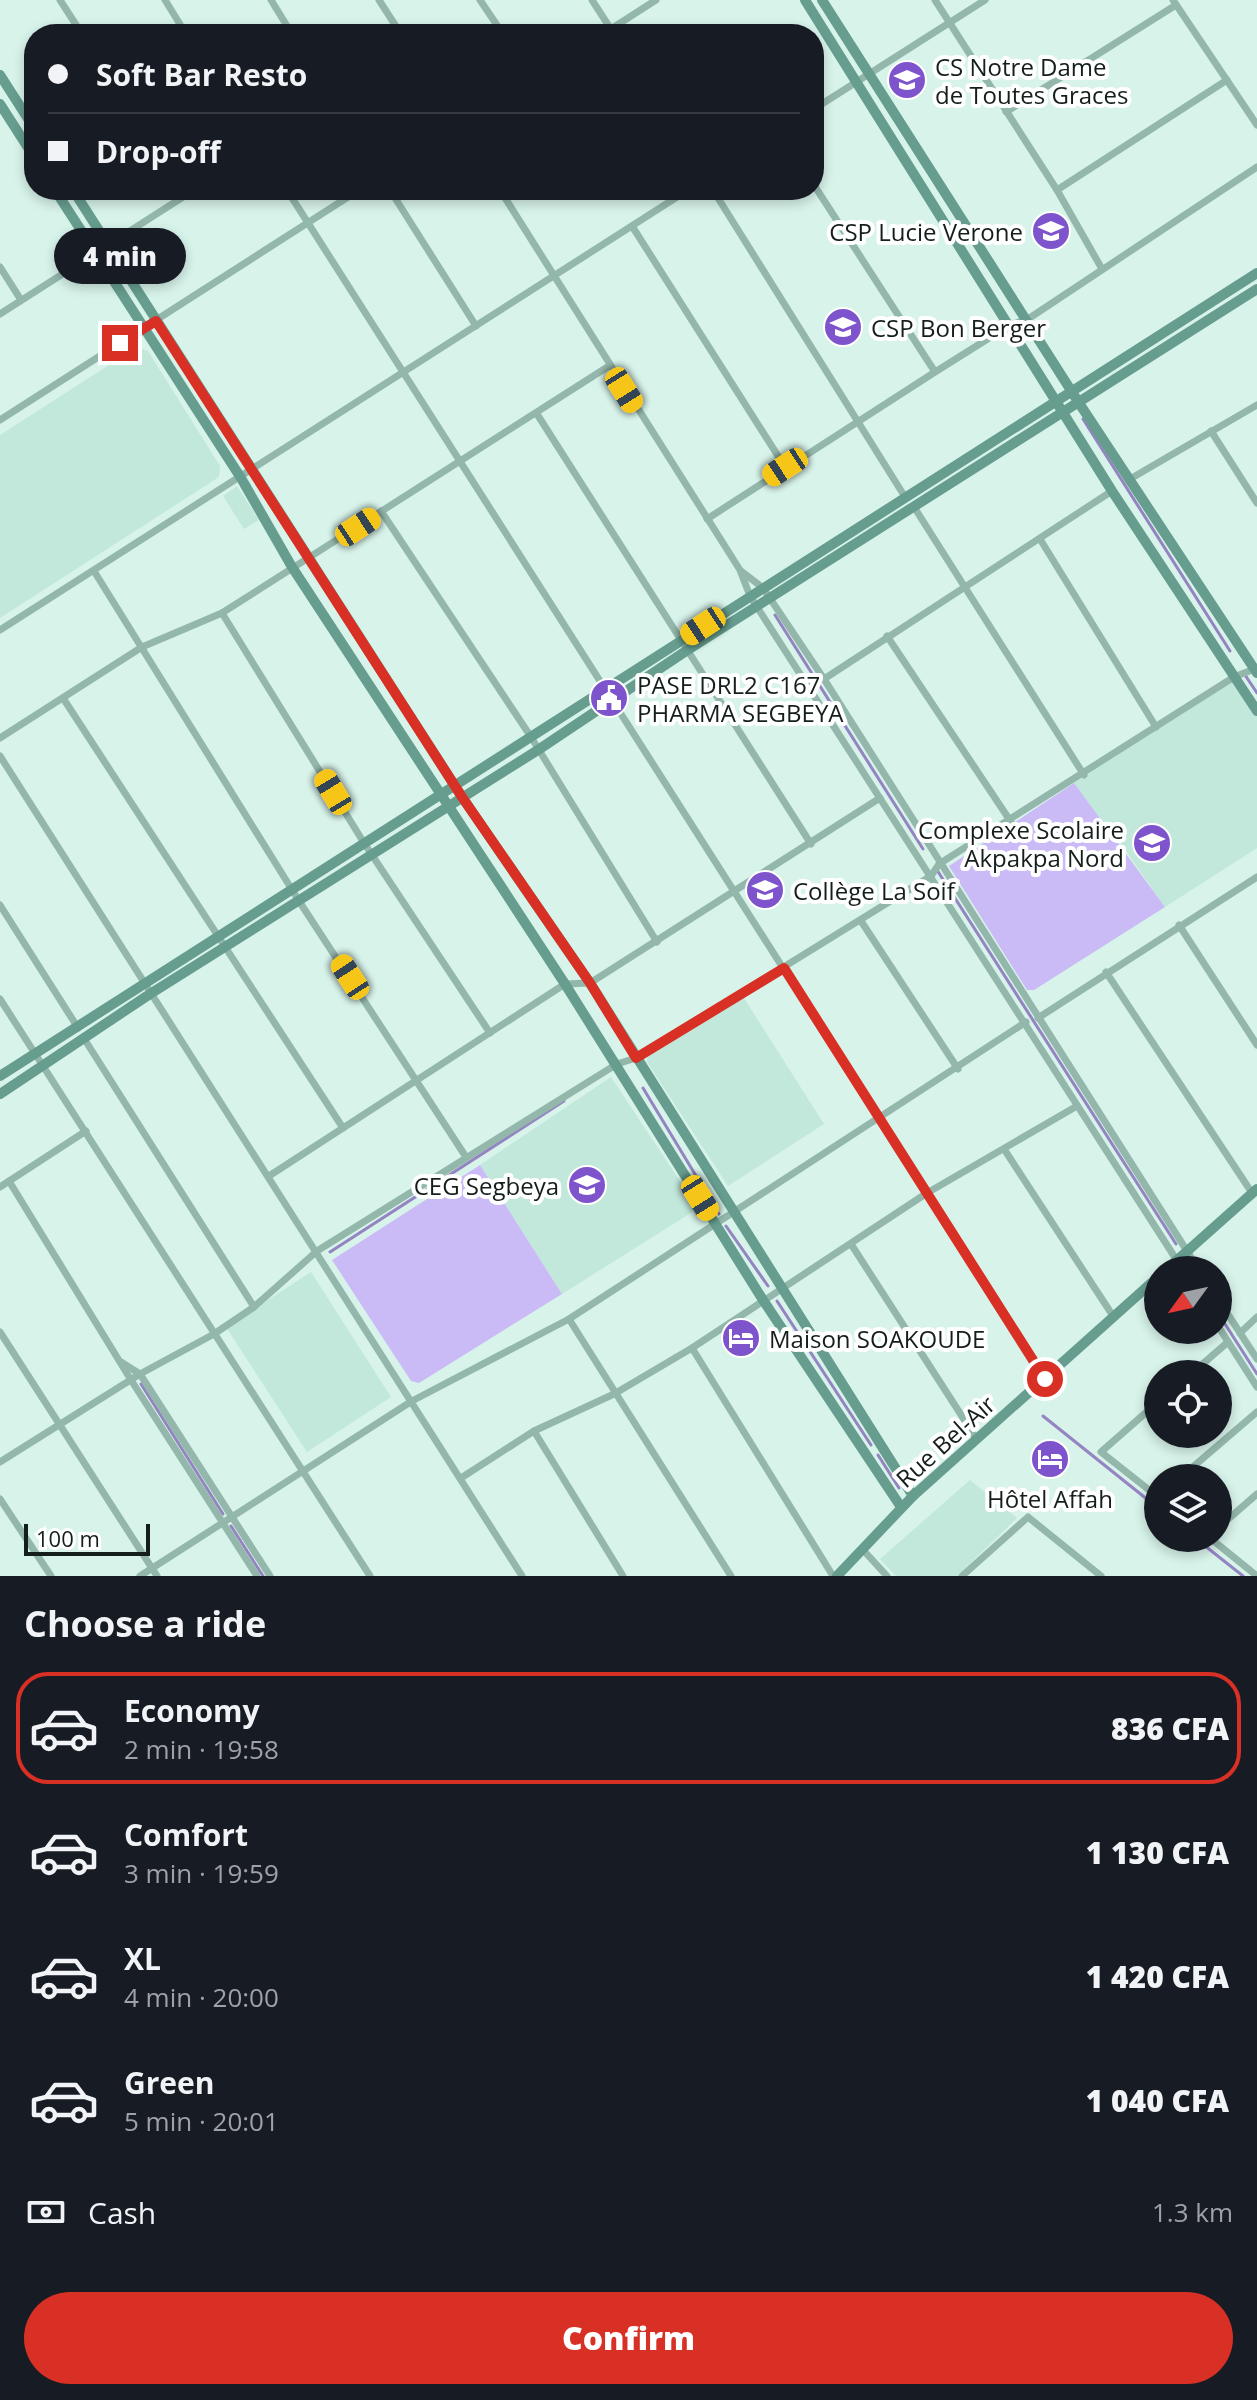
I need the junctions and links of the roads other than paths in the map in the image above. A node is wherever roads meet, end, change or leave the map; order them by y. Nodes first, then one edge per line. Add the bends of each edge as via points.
1 (60, 0) edge
2 (165, 0) edge
3 (271, 0) edge
4 (379, 0) edge
5 (480, 0) edge
6 (592, 0) edge
7 (656, 0) edge
8 (805, 0) edge
9 (822, 0) edge
10 (935, 0) edge
11 (985, 0) edge
12 (1174, 3) edge
13 (950, 22) junction
14 (76, 24) edge
15 (180, 24) edge
16 (286, 24) edge
17 (395, 24) edge
18 (496, 24) edge
19 (605, 24) edge
20 (621, 24) edge
21 (820, 24) edge
22 (824, 30) edge
23 (869, 74) junction
24 (0, 75) edge
25 (1227, 80) junction
26 (857, 81) junction
27 (824, 102) edge
28 (0, 104) edge
29 (24, 112) edge
30 (1006, 112) junction
31 (1257, 125) edge
32 (24, 141) edge
33 (1257, 167) edge
34 (1057, 190) junction
35 (61, 200) edge
36 (79, 200) edge
37 (176, 200) edge
38 (293, 200) edge
39 (344, 200) edge
40 (396, 200) edge
41 (506, 200) edge
42 (672, 200) edge
43 (719, 200) edge
44 (824, 200) edge
45 (308, 223) junction
46 (632, 226) junction
47 (108, 244) junction
48 (95, 252) junction
49 (0, 267) edge
50 (1102, 269) junction
51 (1257, 273) edge
52 (555, 276) junction
53 (1257, 289) edge
54 (21, 300) junction
55 (0, 314) edge
56 (1028, 319) junction
57 (156, 321) junction
58 (1010, 325) junction
59 (476, 326) junction
60 (144, 328) junction
61 (609, 366) junction
62 (935, 372) junction
63 (404, 373) junction
64 (1073, 392) junction
65 (1057, 401) junction
66 (1079, 403) junction
67 (1257, 405) edge
68 (537, 414) junction
69 (1064, 414) junction
70 (0, 420) edge
71 (857, 421) junction
72 (1211, 431) junction
73 (460, 461) junction
74 (785, 467) junction
75 (252, 471) junction
76 (241, 478) junction
77 (1130, 479) junction
78 (1112, 491) junction
79 (905, 497) junction
80 (1257, 503) edge
81 (914, 507) junction
82 (381, 511) junction
83 (707, 519) junction
84 (1040, 539) junction
85 (310, 558) junction
86 (292, 567) junction
87 (740, 570) junction
88 (94, 571) junction
89 (966, 586) junction
90 (763, 588) junction
91 (750, 596) junction
92 (771, 600) junction
93 (758, 608) junction
94 (222, 613) junction
95 (0, 630) edge
96 (887, 636) junction
97 (682, 646) junction
98 (142, 647) junction
99 (1256, 670) edge
100 (1234, 677) junction
101 (824, 679) junction
102 (610, 695) junction
103 (63, 698) junction
104 (1257, 711) edge
105 (1156, 727) junction
106 (531, 737) junction
107 (0, 738) edge
108 (538, 750) junction
109 (0, 756) edge
110 (1084, 775) junction
111 (455, 785) junction
112 (439, 795) junction
113 (462, 797) junction
114 (880, 798) junction
115 (446, 806) junction
116 (1011, 822) junction
117 (364, 843) junction
118 (811, 844) junction
119 (372, 853) junction
120 (939, 864) junction
121 (931, 876) junction
122 (1257, 877) edge
123 (292, 890) junction
124 (735, 891) junction
125 (299, 901) junction
126 (0, 905) edge
127 (861, 921) junction
128 (1179, 925) junction
129 (219, 934) junction
130 (657, 942) junction
131 (225, 947) junction
132 (784, 968) junction
133 (1106, 972) junction
134 (144, 983) junction
135 (590, 983) junction
136 (565, 984) junction
137 (150, 994) junction
138 (0, 999) edge
139 (1038, 1018) junction
140 (1026, 1022) junction
141 (78, 1028) junction
142 (490, 1033) junction
143 (85, 1040) junction
144 (1257, 1045) edge
145 (33, 1055) junction
146 (636, 1058) junction
147 (617, 1064) junction
148 (42, 1068) junction
149 (958, 1069) junction
150 (0, 1076) edge
151 (417, 1080) junction
152 (0, 1094) edge
153 (1077, 1106) junction
154 (881, 1120) junction
155 (343, 1128) junction
156 (86, 1131) junction
157 (1004, 1149) junction
158 (466, 1157) junction
159 (269, 1176) junction
160 (9, 1181) junction
161 (0, 1187) edge
162 (1254, 1191) edge
163 (927, 1193) junction
164 (733, 1213) junction
165 (717, 1224) junction
166 (851, 1244) junction
167 (317, 1251) junction
168 (1186, 1251) junction
169 (1174, 1256) edge
170 (1184, 1256) edge
171 (1189, 1256) edge
172 (782, 1288) junction
173 (1144, 1289) edge
174 (763, 1300) junction
175 (254, 1307) junction
176 (1113, 1316) junction
177 (1257, 1317) edge
178 (569, 1319) junction
179 (1232, 1321) edge
180 (0, 1332) edge
181 (1240, 1333) junction
182 (214, 1334) junction
183 (1226, 1344) edge
184 (1229, 1344) edge
185 (692, 1348) junction
186 (1257, 1359) edge
187 (1207, 1360) edge
188 (119, 1361) junction
189 (140, 1374) junction
190 (1045, 1379) junction
191 (131, 1380) junction
192 (1257, 1387) edge
193 (614, 1394) junction
194 (412, 1401) junction
195 (1257, 1412) edge
196 (1144, 1414) edge
197 (58, 1425) junction
198 (534, 1431) junction
199 (976, 1438) junction
200 (0, 1462) edge
201 (1196, 1464) edge
202 (302, 1471) junction
203 (461, 1478) junction
204 (1144, 1486) edge
205 (1257, 1494) edge
206 (913, 1496) junction
207 (0, 1499) edge
208 (901, 1507) junction
209 (231, 1516) junction
210 (1232, 1516) edge
211 (223, 1522) junction
212 (864, 1551) junction
213 (1227, 1552) edge
214 (1091, 1567) junction
215 (154, 1572) edge
216 (51, 1576) edge
217 (140, 1576) edge
218 (257, 1576) edge
219 (270, 1576) edge
220 (370, 1576) edge
221 (522, 1576) edge
222 (623, 1576) edge
223 (731, 1576) edge
224 (835, 1576) edge
225 (887, 1576) edge
226 (962, 1576) edge
227 (1081, 1576) edge
228 (1101, 1576) edge
229 (1257, 1576) edge

1 - 14 street
2 - 15 street
3 - 16 street
4 - 17 street
5 - 18 street
6 - 19 street
7 - 20 street
8 - 21 street
9 - 23 street
10 - 13 street
11 - 13 street
12 - 25 street
12 - 30 street
13 - 23 street
13 - 30 street
22 - 26 street
23 - 26 street
23 - 56 street
24 - 29 street
25 - 31 street
25 - 34 street
26 - 27 street
26 - 58 street
28 - 32 street
30 - 34 street
33 - 50 street
34 - 50 street
35 - 48 street
36 - 47 street
37 - 47 street
38 - 45 street
39 - 45 street
40 - 59 street
41 - 52 street
42 - 46 street
43 - 71 street
44 - 62 street
45 - 57 street
45 - 63 street
46 - 52 street
46 - 74 street
47 - 48 street
47 - 57 street
48 - 54 street
48 - 60 street
49 - 54 street
50 - 56 street
51 - 64 street
52 - 59 street
52 - 61 street
53 - 66 street
54 - 55 street
56 - 58 street
56 - 64 street
57 - 60 street
57 - 75 street
58 - 62 street
58 - 65 street
59 - 63 street
60 - 70 street
60 - 76 street
61 - 68 street
61 - 83 street
62 - 71 street
63 - 73 street
63 - 75 street
64 - 65 street
64 - 66 street
65 - 69 street
65 - 79 street
66 - 69 street
66 - 77 street
67 - 72 street
68 - 73 street
68 - 97 street
69 - 78 street
69 - 81 street
71 - 74 street
71 - 79 street
72 - 77 street
72 - 80 street
73 - 82 street
73 - 102 street
74 - 83 street
75 - 76 street
75 - 85 street
76 - 86 street
76 - 88 street
77 - 99 street
78 - 84 street
78 - 100 street
79 - 90 street
81 - 89 street
81 - 92 street
82 - 85 street
82 - 106 street
83 - 87 street
84 - 89 street
84 - 105 street
85 - 86 street
85 - 111 street
86 - 94 street
86 - 112 street
87 - 90 street
87 - 91 street
88 - 95 street
88 - 98 street
89 - 96 street
89 - 110 street
90 - 91 street
90 - 92 street
91 - 93 street
91 - 97 street
92 - 93 street
92 - 101 street
93 - 97 street
93 - 114 street
94 - 98 street
94 - 117 street
96 - 101 street
96 - 116 street
97 - 102 street
97 - 118 street
98 - 103 street
98 - 123 street
99 - 100 street
100 - 104 street
100 - 105 street
101 - 120 street
102 - 106 street
102 - 108 street
102 - 124 street
103 - 107 street
103 - 129 street
105 - 110 street
106 - 108 street
106 - 111 street
108 - 113 street
108 - 130 street
109 - 134 street
110 - 116 street
111 - 112 street
111 - 113 street
112 - 115 street
112 - 117 street
113 - 115 street
113 - 135 street
114 - 118 street
114 - 121 street
115 - 119 street
115 - 136 street
116 - 120 street
117 - 119 street
117 - 123 street
118 - 124 street
119 - 125 street
119 - 142 street
120 - 121 street
120 - 139 street
121 - 127 street
121 - 140 street
122 - 128 street
123 - 125 street
123 - 129 street
124 - 130 street
124 - 132 street
125 - 131 street
125 - 151 street
126 - 141 street
127 - 132 street
127 - 149 street
128 - 133 street
128 - 144 street
129 - 131 street
129 - 134 street
130 - 135 street
131 - 137 street
131 - 155 street
132 - 146 street
132 - 154 street
133 - 139 street
133 - 162 street
134 - 137 street
134 - 141 street
135 - 136 street
135 - 146 street
136 - 142 street
136 - 147 street
137 - 143 street
137 - 159 street
138 - 145 street
139 - 168 street
140 - 149 street
140 - 153 street
141 - 145 street
142 - 151 street
143 - 148 street
143 - 175 street
145 - 148 street
145 - 150 street
146 - 147 street
146 - 164 street
147 - 158 street
147 - 165 street
148 - 152 street
148 - 156 street
149 - 154 street
151 - 155 street
151 - 158 street
153 - 157 street
153 - 169 street
154 - 163 street
154 - 164 street
155 - 159 street
156 - 160 street
156 - 182 street
157 - 163 street
157 - 176 street
158 - 167 street
159 - 167 street
160 - 161 street
160 - 188 street
162 - 168 street
163 - 166 street
163 - 190 street
164 - 165 street
164 - 172 street
165 - 174 street
165 - 178 street
166 - 172 street
166 - 199 street
167 - 175 street
167 - 194 street
168 - 170 street
168 - 171 street
172 - 174 street
172 - 206 street
173 - 176 street, Rue Bel-Air
174 - 185 street
174 - 208 street
175 - 182 street
176 - 190 street, Rue Bel-Air
177 - 181 street
178 - 193 street
178 - 194 street
179 - 181 street
180 - 197 street
181 - 186 street
182 - 189 street
182 - 202 street
183 - 187 street
184 - 192 street
185 - 193 street
185 - 224 street
188 - 189 street
188 - 191 street
189 - 191 street
189 - 209 street
190 - 199 street, Rue Bel-Air
191 - 197 street
191 - 211 street
193 - 198 street
193 - 223 street
194 - 202 street
194 - 203 street
195 - 201 street
196 - 204 street via 1101,1452
197 - 200 street
197 - 215 street
198 - 203 street
198 - 222 street
199 - 206 street, Rue Bel-Air
202 - 209 street
202 - 220 street
203 - 221 street
205 - 210 street
206 - 208 street, Rue Bel-Air
207 - 216 street
208 - 212 street, Rue Bel-Air
209 - 211 street
209 - 219 street
211 - 215 street
211 - 218 street
212 - 224 street, Rue Bel-Air
212 - 225 street
213 - 229 street
214 - 226 street via 1028,1517
214 - 227 street
214 - 228 street
215 - 217 street

